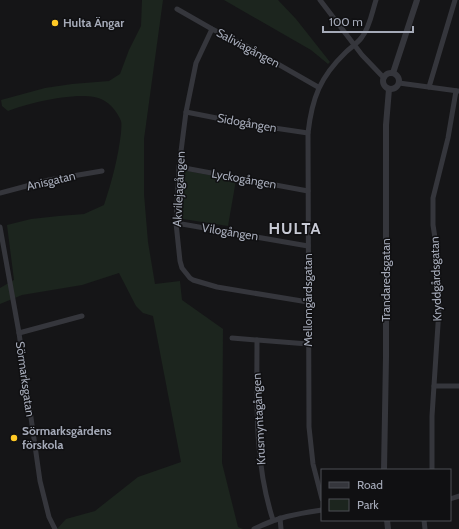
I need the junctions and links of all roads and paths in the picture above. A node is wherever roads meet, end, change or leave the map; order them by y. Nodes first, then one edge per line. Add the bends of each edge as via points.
1 (320, 0) edge
2 (376, 0) edge
3 (417, 0) edge
4 (455, 0) edge
5 (177, 9) dead end
6 (212, 29) junction
7 (354, 45) junction
8 (393, 73) junction
9 (384, 78) junction
10 (399, 83) junction
11 (318, 87) junction
12 (429, 87) junction
13 (389, 89) junction
14 (457, 91) edge
15 (186, 112) junction
16 (308, 133) junction
17 (179, 168) junction
18 (102, 172) dead end
19 (308, 191) junction
20 (0, 193) edge
21 (176, 223) junction
22 (0, 227) edge
23 (308, 246) junction
24 (308, 302) junction
25 (82, 316) dead end
26 (19, 333) junction
27 (232, 338) dead end
28 (257, 340) junction
29 (308, 344) junction
30 (434, 386) junction
31 (459, 386) edge
32 (384, 469) edge
33 (432, 469) edge
34 (321, 495) edge
35 (321, 510) edge
36 (280, 518) junction
37 (273, 520) junction
38 (55, 529) edge
39 (254, 529) edge
40 (281, 529) edge

1 - 7 street
2 - 7 street, Mellomgårdsgatan via 368,26
3 - 8 street
4 - 12 street
5 - 6 street, Saliviagången
6 - 11 street, Saliviagången
6 - 15 street, Akvilejagången via 196,63
7 - 9 street
7 - 11 street, Mellomgårdsgatan via 330,68
8 - 9 street
8 - 10 street via 398,77
9 - 13 street via 384,85
10 - 12 street
10 - 13 street via 396,88
11 - 16 street, Mellomgårdsgatan
12 - 14 street
13 - 32 street, Trandaredsgatan via 386,115
14 - 30 street, Kryddgårdsgatan via 432,198 439,309
15 - 16 street, Sidogången
15 - 17 street, Akvilejagången
16 - 19 street, Mellomgårdsgatan
17 - 19 street, Lyckogången
17 - 21 street, Akvilejagången
18 - 20 street, Anisgatan via 49,180
19 - 23 street, Mellomgårdsgatan
21 - 23 street, Vilogången
21 - 24 street, Akvilejagången via 180,261 190,278 217,287
22 - 26 street, Sörmarksgatan
23 - 24 street, Mellomgårdsgatan
24 - 29 street, Mellomgårdsgatan
25 - 26 street
26 - 38 street, Sörmarksgatan via 40,482
27 - 28 street
28 - 29 street
28 - 37 street, Krusmyntagången via 260,464
29 - 34 street, Mellomgårdsgatan via 308,426 313,464
30 - 31 street
30 - 33 street, Kryddgårdsgatan
35 - 36 street
36 - 37 street
36 - 40 street
37 - 39 street

